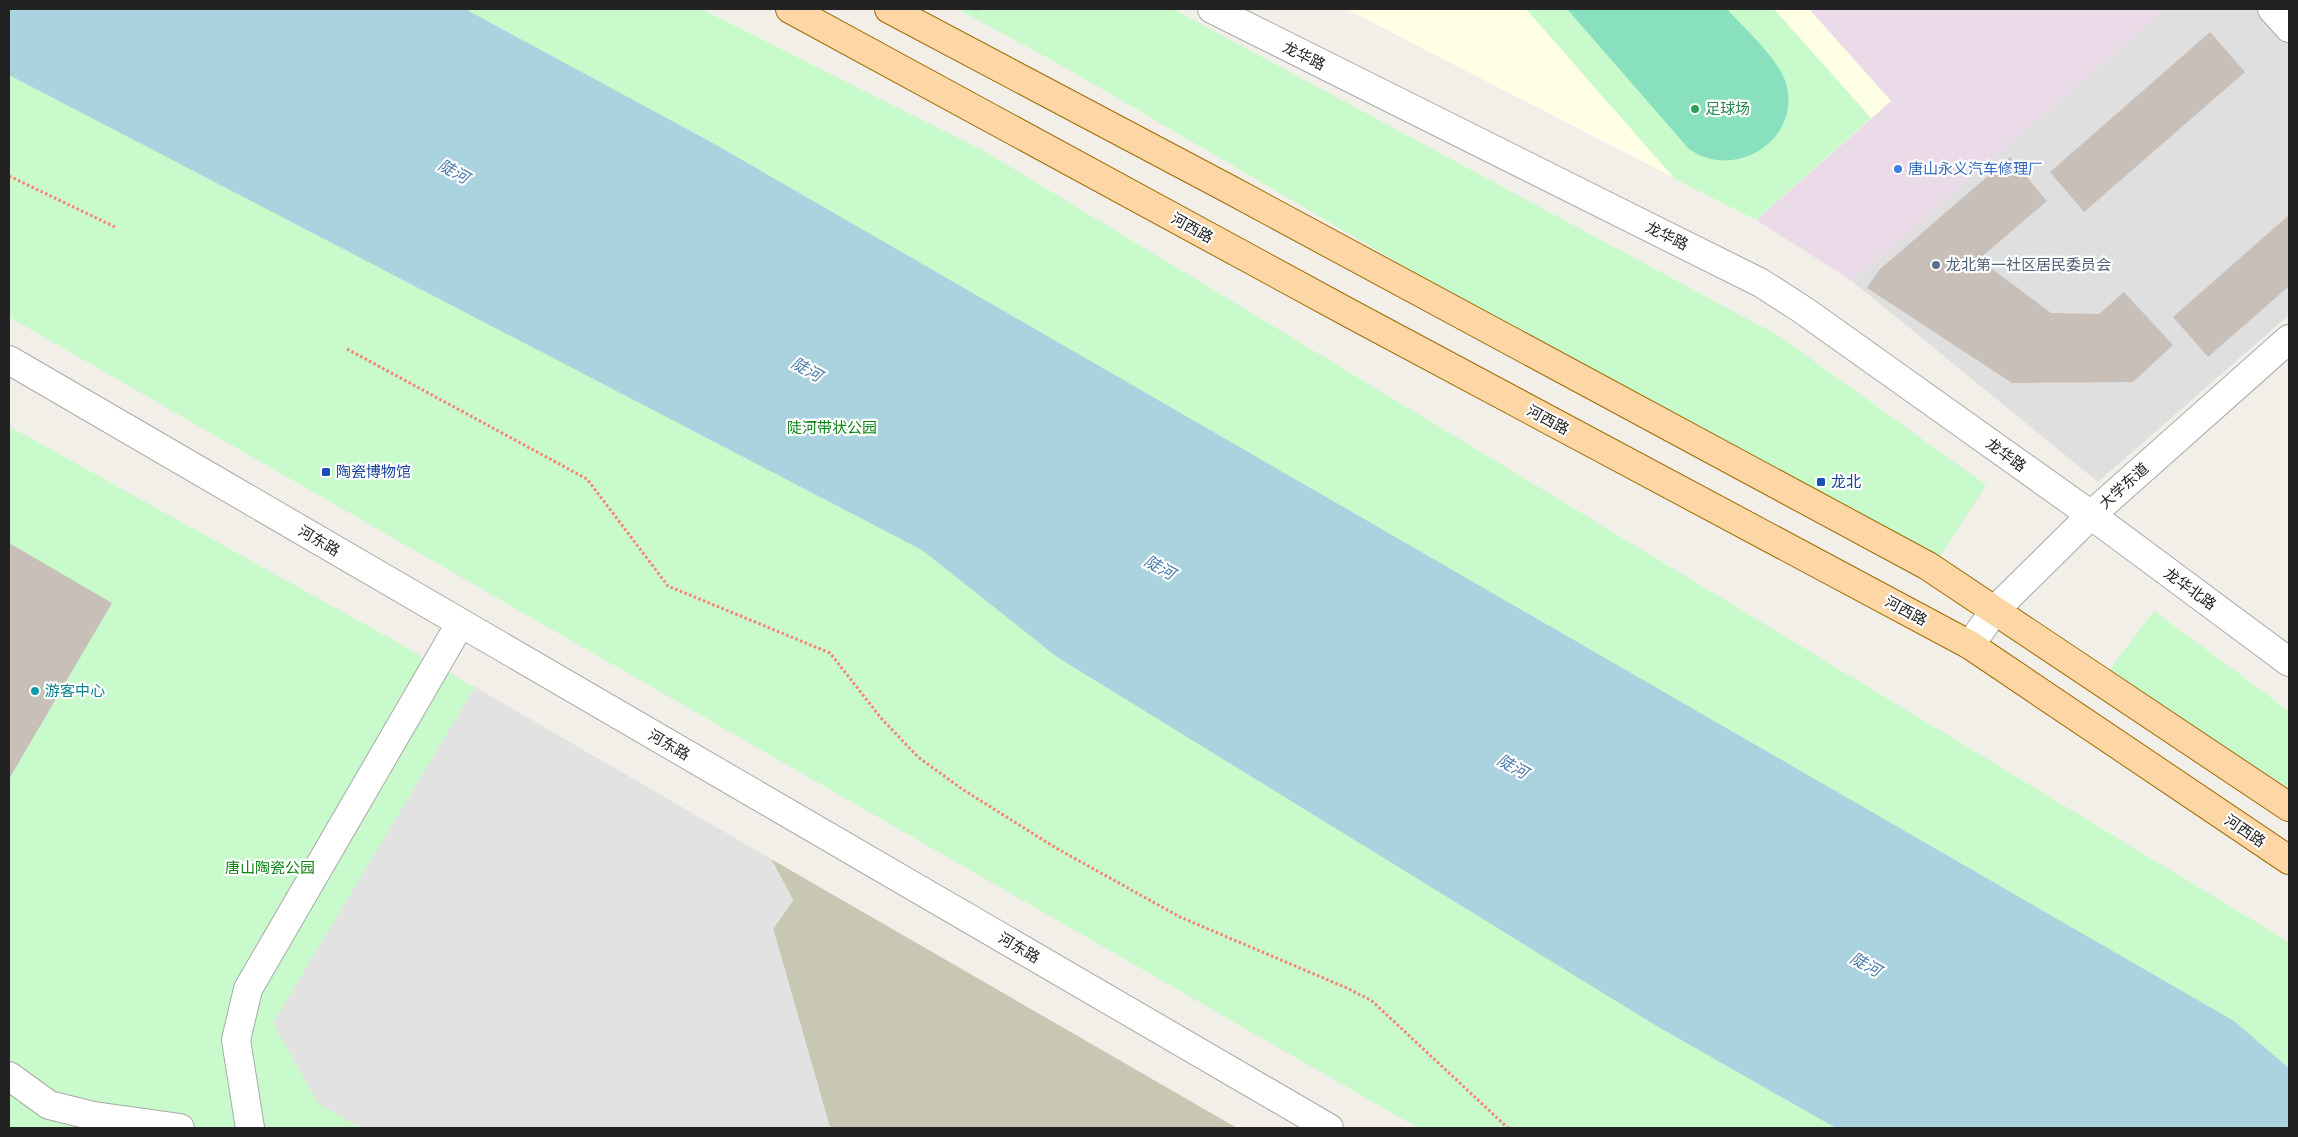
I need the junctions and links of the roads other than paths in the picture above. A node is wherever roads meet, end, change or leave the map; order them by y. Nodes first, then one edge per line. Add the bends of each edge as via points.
1 (790, 9) edge
2 (889, 9) edge
3 (2272, 9) edge
4 (1230, 13) edge
5 (2289, 28) edge
6 (2289, 339) edge
7 (9, 360) edge
8 (2091, 516) junction
9 (1995, 610) junction
10 (460, 624) junction
11 (1970, 645) junction
12 (2289, 662) edge
13 (2289, 807) edge
14 (2289, 860) edge
15 (9, 1076) edge
16 (180, 1128) edge
17 (250, 1128) edge
18 (1329, 1128) edge

1 - 11 main road, 河西路
2 - 9 main road via 1928,566
3 - 5 street
4 - 8 street, 龙华路 via 1761,283
6 - 8 street, 大学东道
7 - 10 street, 河东路
8 - 9 street, 大学东道
8 - 12 street, 龙华北路
9 - 11 street, 大学东道
9 - 13 main road
10 - 17 street via 248,989 236,1040
10 - 18 street, 河东路
11 - 14 main road, 河西路
15 - 16 street via 49,1104 94,1116

